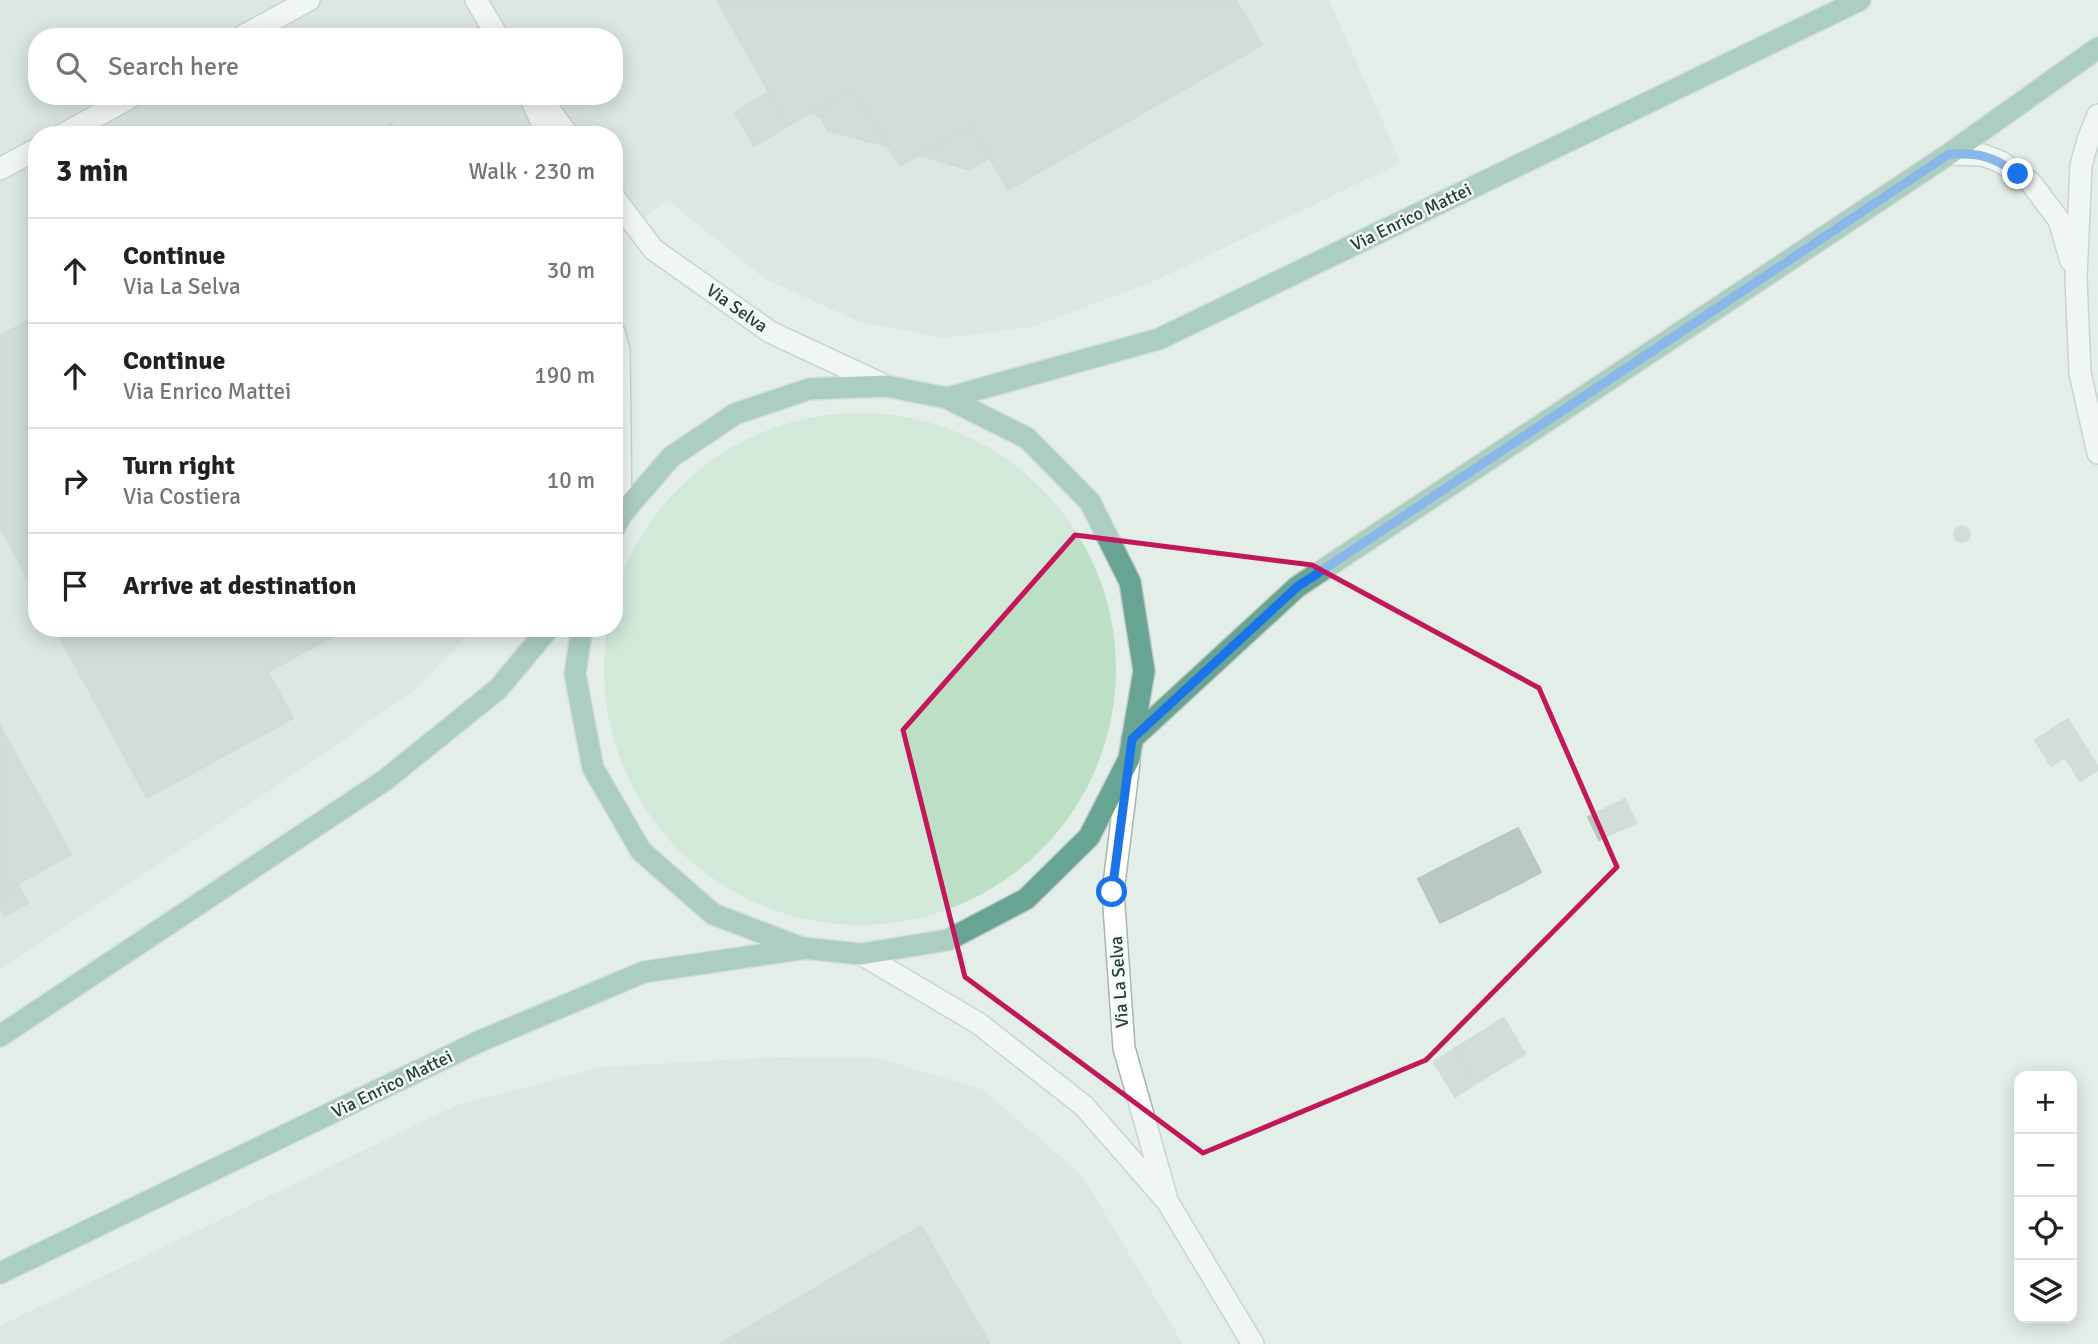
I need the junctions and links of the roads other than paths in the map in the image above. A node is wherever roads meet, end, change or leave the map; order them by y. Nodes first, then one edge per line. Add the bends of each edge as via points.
1 (309, 0) edge
2 (476, 0) edge
3 (1860, 0) edge
4 (258, 28) edge
5 (493, 28) edge
6 (2098, 48) edge
7 (117, 105) edge
8 (533, 105) edge
9 (546, 105) edge
10 (2098, 115) edge
11 (78, 126) edge
12 (544, 126) edge
13 (561, 126) edge
14 (28, 154) edge
15 (1949, 154) junction
16 (0, 169) edge
17 (623, 209) edge
18 (2076, 279) junction
19 (886, 386) junction
20 (947, 398) junction
21 (2098, 453) edge
22 (623, 516) edge
23 (541, 637) edge
24 (581, 637) edge
25 (1131, 749) junction
26 (803, 948) junction
27 (861, 954) junction
28 (0, 1036) edge
29 (1167, 1201) junction
30 (0, 1273) edge
31 (1253, 1344) edge

1 - 4 street
2 - 5 street
3 - 20 main road, Via Enrico Mattei via 1159,339
6 - 15 main road
7 - 11 street
8 - 12 street
9 - 13 street
10 - 18 street via 2081,165
14 - 16 street
15 - 18 street via 1983,155 2031,183 2059,220
15 - 25 main road via 1297,587
17 - 19 street, Via Selva via 653,249 770,332
18 - 21 street via 2080,373
19 - 20 main road
19 - 22 main road via 809,389 735,414 671,457
20 - 25 main road via 1027,438 1090,502 1130,582 1144,671
23 - 28 main road via 498,689 385,780
24 - 26 main road via 575,674 593,768 640,851 713,914
25 - 27 main road via 1089,837 1026,899 948,940
25 - 29 street, Via La Selva via 1112,892 1124,1048
26 - 27 main road
26 - 30 main road, Via Enrico Mattei via 644,972 478,1042
27 - 29 street, Via La Selva via 978,1023 1084,1106
29 - 31 street, Via La Selva

